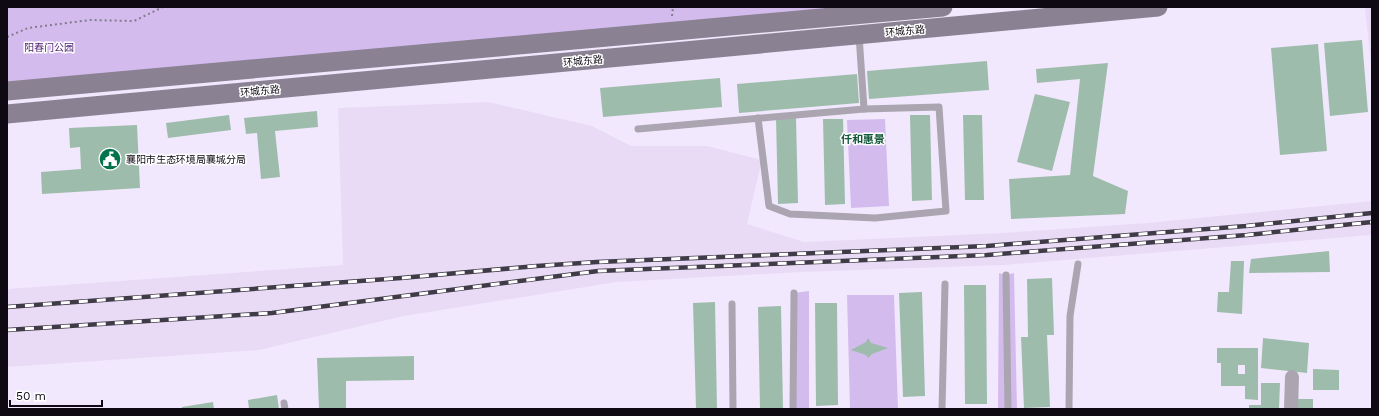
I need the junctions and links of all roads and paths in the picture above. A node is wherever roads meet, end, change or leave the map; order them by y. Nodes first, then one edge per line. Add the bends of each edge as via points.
1 (162, 7) edge
2 (943, 7) edge
3 (1158, 7) edge
4 (859, 35) junction
5 (7, 37) edge
6 (7, 91) edge
7 (864, 109) junction
8 (7, 114) edge
9 (758, 118) junction
10 (638, 129) dead end
11 (1078, 264) dead end
12 (1006, 275) dead end
13 (945, 284) dead end
14 (794, 293) dead end
15 (732, 304) dead end
16 (1292, 377) dead end
17 (733, 409) edge
18 (794, 409) edge
19 (942, 409) edge
20 (1008, 409) edge
21 (1069, 409) edge
22 (1291, 409) edge

1 - 5 path via 134,21 90,20 28,28
2 - 6 main road, 环城东路
3 - 4 main road, 环城东路
4 - 7 lane
4 - 8 main road, 环城东路
7 - 9 lane
7 - 9 lane via 939,107 946,211 867,217 790,214 769,206
9 - 10 lane
11 - 21 lane via 1070,316
12 - 20 lane
13 - 19 lane
14 - 18 lane
15 - 17 lane
16 - 22 street

